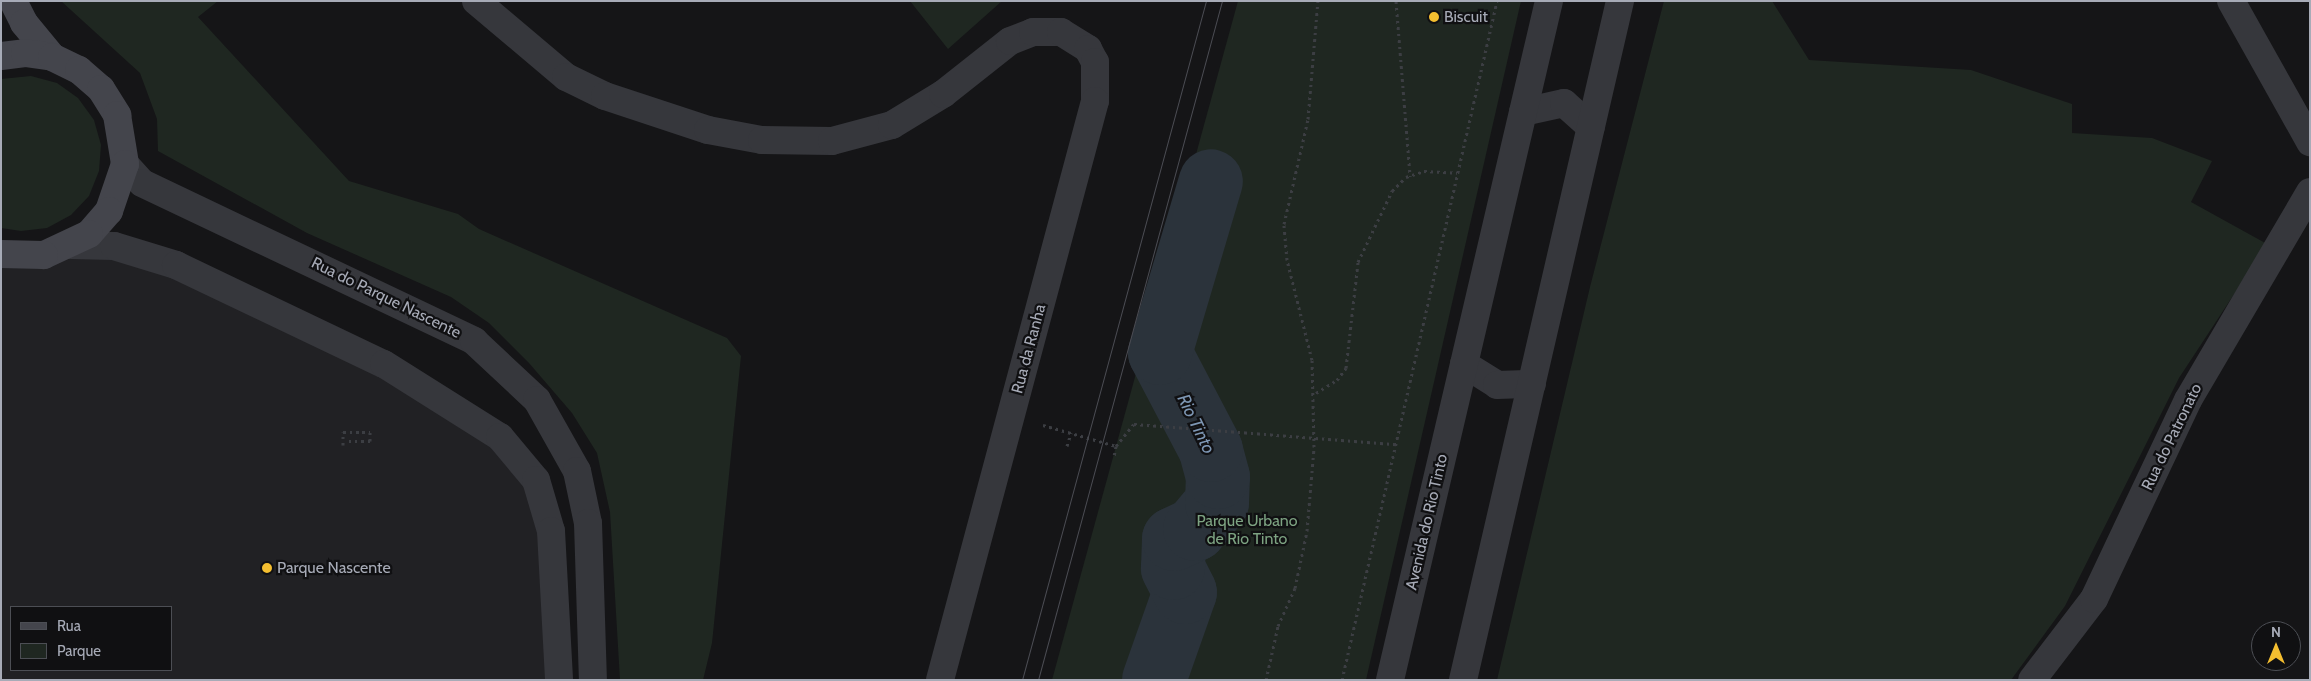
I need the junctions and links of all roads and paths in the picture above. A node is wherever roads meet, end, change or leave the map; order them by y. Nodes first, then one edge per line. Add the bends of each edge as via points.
1 (13, 1) edge
2 (476, 1) edge
3 (1318, 1) edge
4 (1396, 1) edge
5 (1497, 1) edge
6 (1549, 1) edge
7 (1620, 1) edge
8 (2231, 1) edge
9 (1, 56) edge
10 (52, 57) junction
11 (1523, 112) junction
12 (1591, 128) junction
13 (2310, 142) edge
14 (125, 164) junction
15 (1457, 173) junction
16 (1410, 176) junction
17 (2310, 192) edge
18 (72, 245) junction
19 (1, 254) edge
20 (1464, 364) junction
21 (1532, 384) junction
22 (1316, 393) junction
23 (1011, 415) junction
24 (1071, 433) junction
25 (1313, 437) junction
26 (349, 441) dead end
27 (1396, 444) junction
28 (343, 445) dead end
29 (1068, 446) dead end
30 (1116, 446) junction
31 (1114, 456) dead end
32 (559, 680) edge
33 (592, 680) edge
34 (940, 680) edge
35 (1266, 680) edge
36 (1342, 680) edge
37 (1390, 680) edge
38 (1463, 680) edge
39 (2032, 680) edge

1 - 10 main road via 24,23
2 - 23 street, Rua da Ranha via 566,77 605,96 708,130 762,140 832,141 892,125 943,94 1010,41 1033,32 1061,32 1077,40 1095,62 1095,101
3 - 22 path via 1308,118 1284,224 1287,260 1312,360
4 - 16 path
5 - 15 path
6 - 11 street, Avenida do Rio Tinto
7 - 12 street
8 - 13 street
9 - 10 main road via 25,53
10 - 14 main road via 79,70 101,90 120,122
11 - 12 street via 1564,103
11 - 20 street, Avenida do Rio Tinto
12 - 21 street
14 - 18 main road via 108,211
14 - 33 street, Rua do Parque Nascente via 142,183 474,341 537,400 577,471 588,523
15 - 16 path
15 - 27 path
16 - 22 path via 1392,191 1358,262 1346,368 1338,380
17 - 39 street, Rua do Patronato via 2188,400 2094,599
18 - 19 main road via 44,255
18 - 32 street via 114,246 176,265 384,364 500,437 536,480 551,530
20 - 21 street via 1497,385
20 - 37 street, Avenida do Rio Tinto
21 - 38 street
22 - 25 path
23 - 24 path
23 - 34 street, Rua da Ranha
24 - 29 path
24 - 30 path
25 - 27 path
25 - 30 path via 1134,424
25 - 35 path via 1306,531 1295,588 1278,626
26 - 28 path via 370,441 370,432 343,432
27 - 36 path
30 - 31 path

